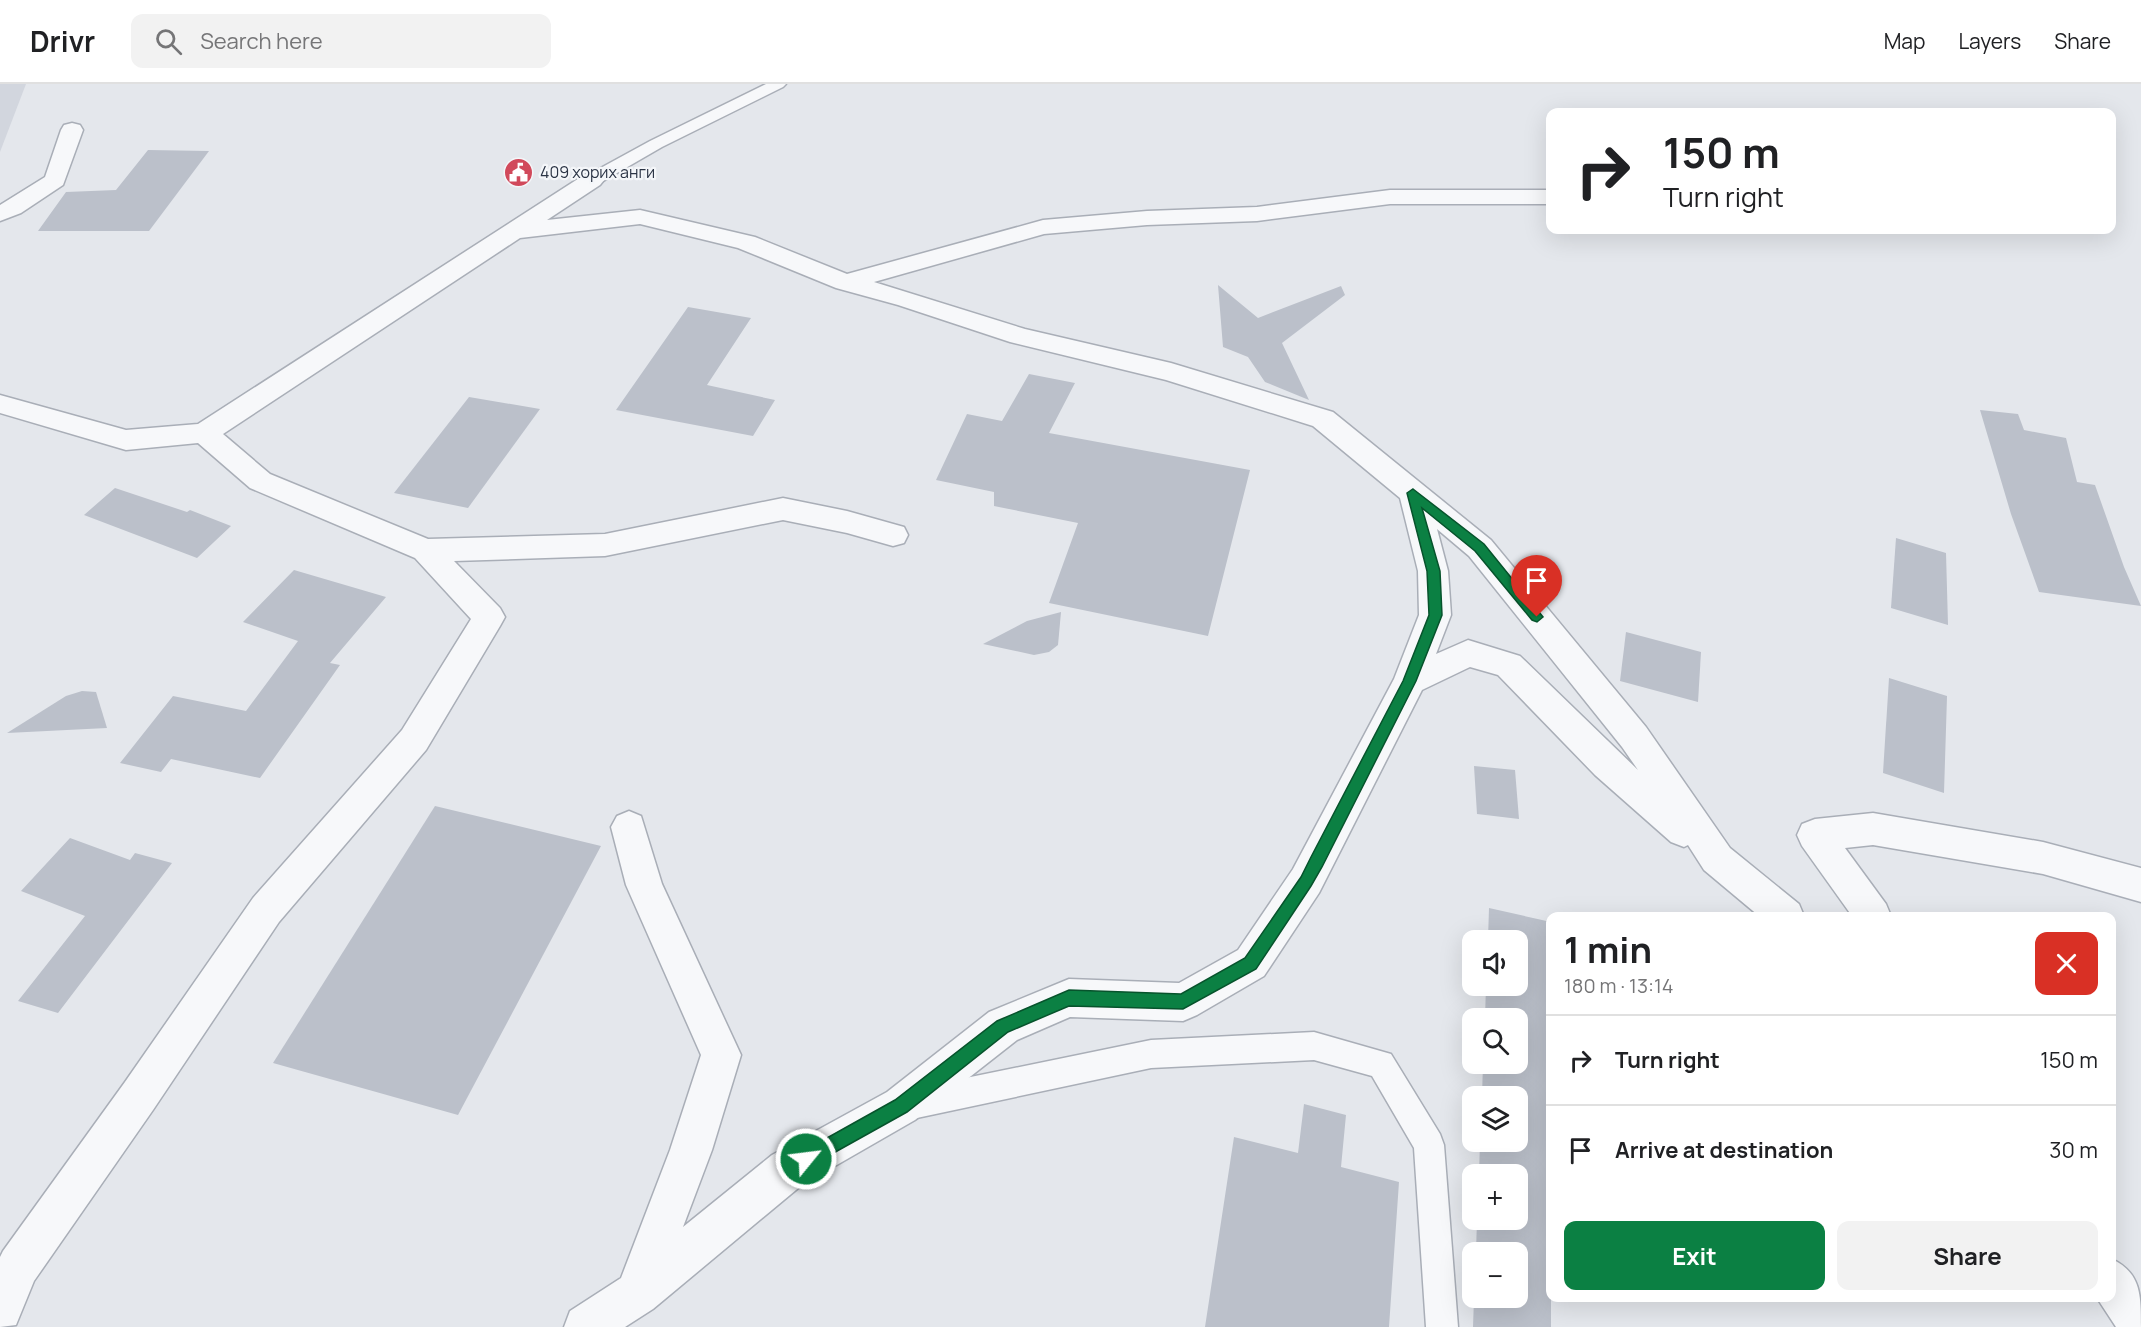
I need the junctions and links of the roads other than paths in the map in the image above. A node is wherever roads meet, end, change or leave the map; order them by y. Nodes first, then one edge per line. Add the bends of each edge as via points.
1 (778, 84) edge
2 (72, 130) dead end
3 (592, 180) joint
4 (1546, 197) edge
5 (0, 214) edge
6 (514, 231) junction
7 (845, 282) junction
8 (0, 404) edge
9 (204, 433) junction
10 (1413, 493) junction
11 (893, 535) dead end
12 (426, 549) junction
13 (1410, 681) junction
14 (630, 827) dead end
15 (1716, 860) junction
16 (2141, 885) edge
17 (1781, 912) edge
18 (1870, 912) edge
19 (901, 1106) junction
20 (2116, 1287) edge
21 (637, 1293) junction
22 (0, 1309) edge
23 (2141, 1326) edge
24 (586, 1327) edge
25 (1442, 1327) edge

1 - 3 lane
2 - 5 street via 55,180
3 - 6 street
4 - 7 street via 1390,197 1257,214 1042,227
6 - 7 street via 640,217 746,242
6 - 9 street
7 - 10 street via 1019,336 1171,372 1323,419
8 - 9 street via 126,440
9 - 12 street via 260,481
10 - 13 street via 1433,571 1436,615
10 - 15 street via 1480,548 1634,737
11 - 12 street via 783,509 605,545
12 - 22 street via 489,617 414,740 267,910 18,1266
13 - 15 street via 1468,653 1509,664 1607,765
13 - 19 street via 1306,881 1251,963 1183,1002 1069,998 1003,1026
14 - 21 street via 644,885 721,1055 691,1150
15 - 17 street
16 - 18 street via 2043,858 1873,829 1815,835
19 - 21 street via 787,1170
19 - 25 lane via 1151,1054 1314,1046 1381,1064 1429,1145
20 - 23 street
21 - 24 street

